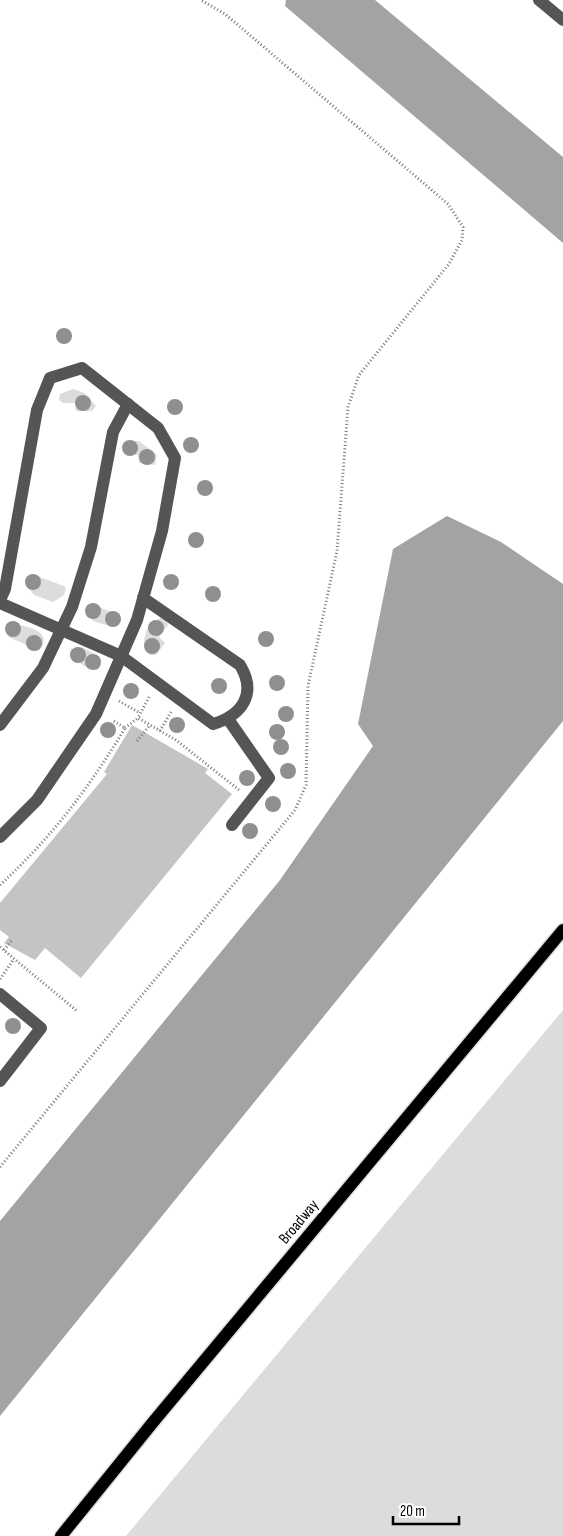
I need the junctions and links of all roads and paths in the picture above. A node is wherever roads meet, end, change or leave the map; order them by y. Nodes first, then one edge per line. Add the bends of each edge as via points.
1 (201, 0) edge
2 (539, 0) edge
3 (563, 20) edge
4 (128, 404) junction
5 (143, 598) junction
6 (0, 602) edge
7 (61, 630) junction
8 (121, 656) junction
9 (158, 700) dead end
10 (165, 705) dead end
11 (114, 706) dead end
12 (140, 713) junction
13 (107, 717) dead end
14 (138, 718) junction
15 (228, 719) junction
16 (0, 725) edge
17 (150, 725) junction
18 (125, 728) junction
19 (160, 731) junction
20 (137, 740) dead end
21 (251, 800) junction
22 (232, 825) dead end
23 (0, 837) edge
24 (0, 885) edge
25 (563, 930) edge
26 (12, 940) dead end
27 (0, 947) edge
28 (4, 950) junction
29 (14, 959) junction
30 (0, 979) edge
31 (0, 994) edge
32 (77, 1011) dead end
33 (0, 1081) edge
34 (0, 1167) edge
35 (61, 1536) edge

1 - 34 path via 224,14 448,204 463,227 462,240 449,264 359,375 348,407 337,551 308,686 306,785 295,810
2 - 3 street
4 - 5 street via 158,428 175,458 162,531
4 - 6 street via 82,368 50,378 37,410
4 - 7 street via 113,432 91,547 72,607
5 - 8 street
5 - 15 street via 240,665 247,677 246,695 240,711
6 - 7 street
7 - 8 street
7 - 16 street via 43,668
8 - 15 street via 214,724
8 - 23 street via 96,714 37,800
9 - 12 path via 151,694
10 - 19 path via 172,711
11 - 12 path via 117,700
12 - 14 path
13 - 18 path
14 - 17 path
14 - 18 path
15 - 21 street via 269,778
17 - 19 path
17 - 20 path
18 - 24 path via 72,809
19 - 21 path
21 - 22 street
25 - 35 main road, Broadway
26 - 28 path
27 - 28 path
28 - 29 path
29 - 30 path
29 - 32 path
31 - 33 street via 41,1028

